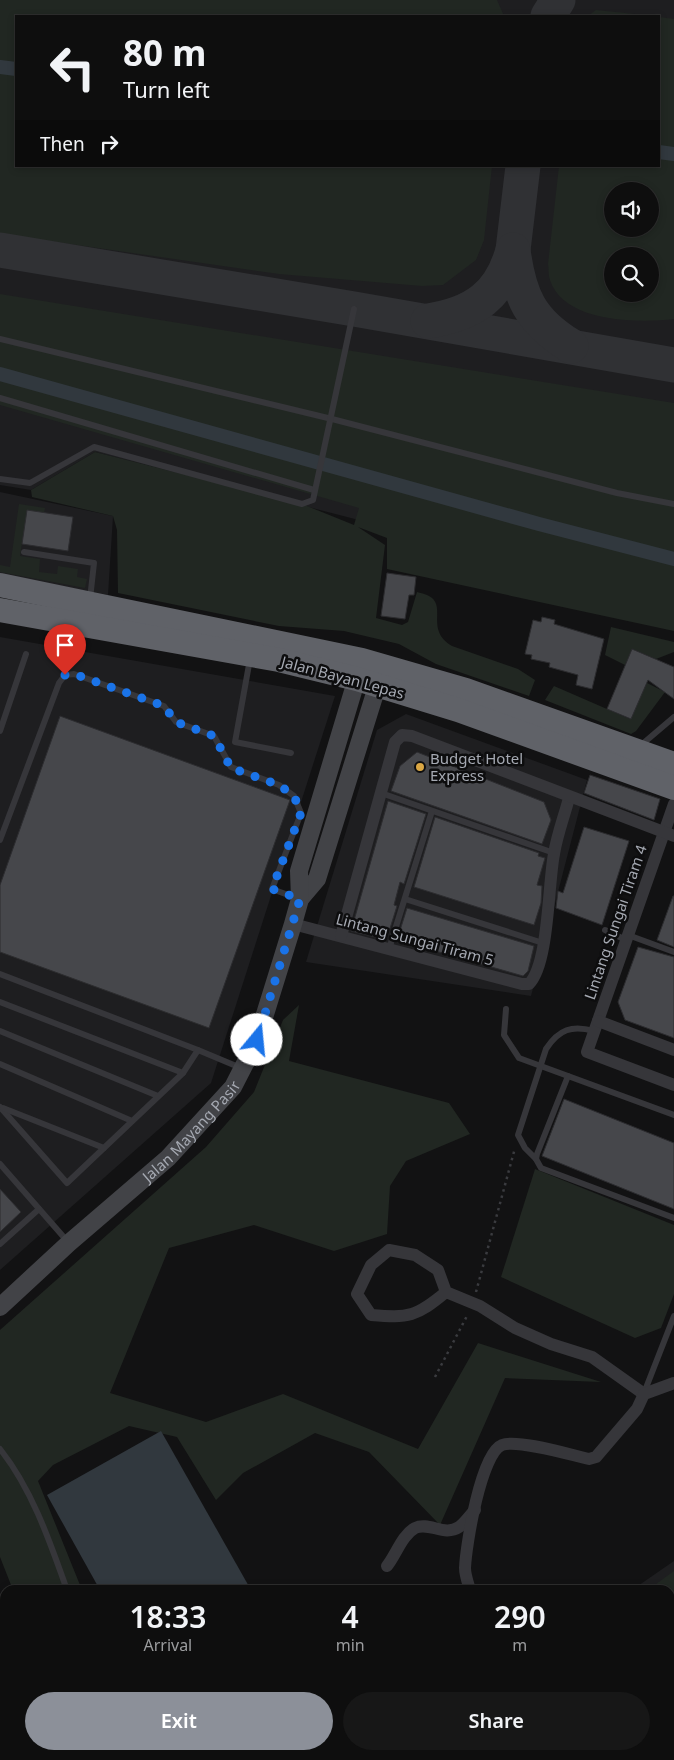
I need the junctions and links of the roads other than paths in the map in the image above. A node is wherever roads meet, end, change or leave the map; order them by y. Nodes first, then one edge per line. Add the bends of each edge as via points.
1 (354, 309) dead end
2 (0, 339) edge
3 (0, 398) edge
4 (332, 419) junction
5 (0, 479) edge
6 (314, 490) junction
7 (674, 504) edge
8 (24, 552) dead end
9 (0, 585) edge
10 (89, 604) junction
11 (0, 610) edge
12 (291, 644) junction
13 (26, 654) dead end
14 (251, 655) junction
15 (370, 673) junction
16 (447, 684) junction
17 (674, 717) edge
18 (0, 730) edge
19 (635, 750) junction
20 (291, 753) dead end
21 (674, 764) edge
22 (674, 788) edge
23 (381, 793) junction
24 (569, 798) junction
25 (674, 804) edge
26 (432, 811) junction
27 (669, 834) edge
28 (0, 840) edge
29 (554, 853) junction
30 (300, 899) junction
31 (405, 899) junction
32 (293, 924) junction
33 (605, 930) dead end
34 (341, 936) junction
35 (627, 937) junction
36 (543, 943) junction
37 (389, 949) junction
38 (674, 952) edge
39 (0, 974) edge
40 (0, 1002) edge
41 (506, 1009) dead end
42 (596, 1026) junction
43 (0, 1031) edge
44 (198, 1050) junction
45 (674, 1050) edge
46 (0, 1064) edge
47 (541, 1066) junction
48 (242, 1069) junction
49 (183, 1073) junction
50 (568, 1076) junction
51 (674, 1085) edge
52 (158, 1096) junction
53 (0, 1107) edge
54 (674, 1115) edge
55 (132, 1121) junction
56 (104, 1148) junction
57 (536, 1159) junction
58 (0, 1164) edge
59 (39, 1209) junction
60 (674, 1218) edge
61 (69, 1243) junction
62 (0, 1244) edge
63 (446, 1292) junction
64 (0, 1307) edge
65 (674, 1316) edge
66 (674, 1383) edge
67 (644, 1394) junction
68 (0, 1449) edge
69 (475, 1510) junction
70 (387, 1566) dead end
71 (65, 1585) edge
72 (469, 1585) edge

1 - 4 lane
2 - 4 lane
3 - 6 lane
4 - 6 lane
4 - 7 lane
5 - 6 lane via 30,483 94,447 302,504 313,500
8 - 10 lane via 94,563
9 - 10 highway, Jalan Bayan Lepas
10 - 12 highway, Jalan Bayan Lepas
11 - 14 highway, Jalan Bayan Lepas
12 - 15 highway, Jalan Bayan Lepas
12 - 16 highway via 353,648 400,661
13 - 18 lane
14 - 15 highway, Jalan Bayan Lepas
14 - 20 lane via 235,742
15 - 16 highway, Jalan Bayan Lepas
15 - 22 highway, Jalan Bayan Lepas via 458,710
15 - 30 street, Jalan Mayang Pasir via 299,871
16 - 19 highway, Jalan Bayan Lepas
17 - 19 lane
19 - 21 highway, Jalan Bayan Lepas
23 - 24 street via 395,742 402,735 412,736
23 - 26 lane
23 - 34 street
24 - 27 street
24 - 29 street
25 - 27 street, Lintang Sungai Tiram 4
26 - 29 lane
26 - 31 lane
27 - 35 street, Lintang Sungai Tiram 4
28 - 30 lane via 59,683 65,675 74,674 164,706 176,722 214,736 231,768 279,785 294,796 301,813 272,889
29 - 36 street
30 - 32 street, Jalan Mayang Pasir
31 - 36 lane
31 - 37 lane
32 - 34 street, Lintang Sungai Tiram 5
32 - 48 street, Jalan Mayang Pasir via 257,1040
33 - 35 lane
34 - 37 street, Lintang Sungai Tiram 5
35 - 38 lane
35 - 42 street, Lintang Sungai Tiram 4
36 - 37 street, Lintang Sungai Tiram 5 via 535,978 529,984
39 - 44 lane
40 - 49 lane
41 - 47 lane via 504,1036 509,1046 520,1058
42 - 45 street
42 - 47 lane via 570,1028 558,1035 546,1049
42 - 51 street, Lintang Sungai Tiram 4 via 587,1052
43 - 52 lane
44 - 48 lane
44 - 49 lane
46 - 55 lane
47 - 50 lane
47 - 57 lane via 518,1135
48 - 61 street, Jalan Mayang Pasir via 233,1087 168,1158
49 - 52 lane
50 - 54 lane
50 - 57 lane
52 - 55 lane
53 - 56 lane
53 - 56 lane via 68,1183
55 - 56 lane
57 - 60 lane via 541,1168
58 - 59 lane
59 - 61 lane
59 - 62 lane
61 - 64 street, Jalan Mayang Pasir
63 - 63 street via 426,1309 404,1317 371,1315 357,1294 371,1265 389,1250 415,1256 438,1270
63 - 67 street via 473,1303 515,1328 592,1357
65 - 67 lane
66 - 67 street
67 - 69 street via 637,1410 596,1457 589,1459 515,1443 501,1445 487,1465
68 - 71 lane via 15,1468
69 - 70 street via 460,1527 451,1530 444,1532 421,1526 414,1529
69 - 72 street via 465,1569

